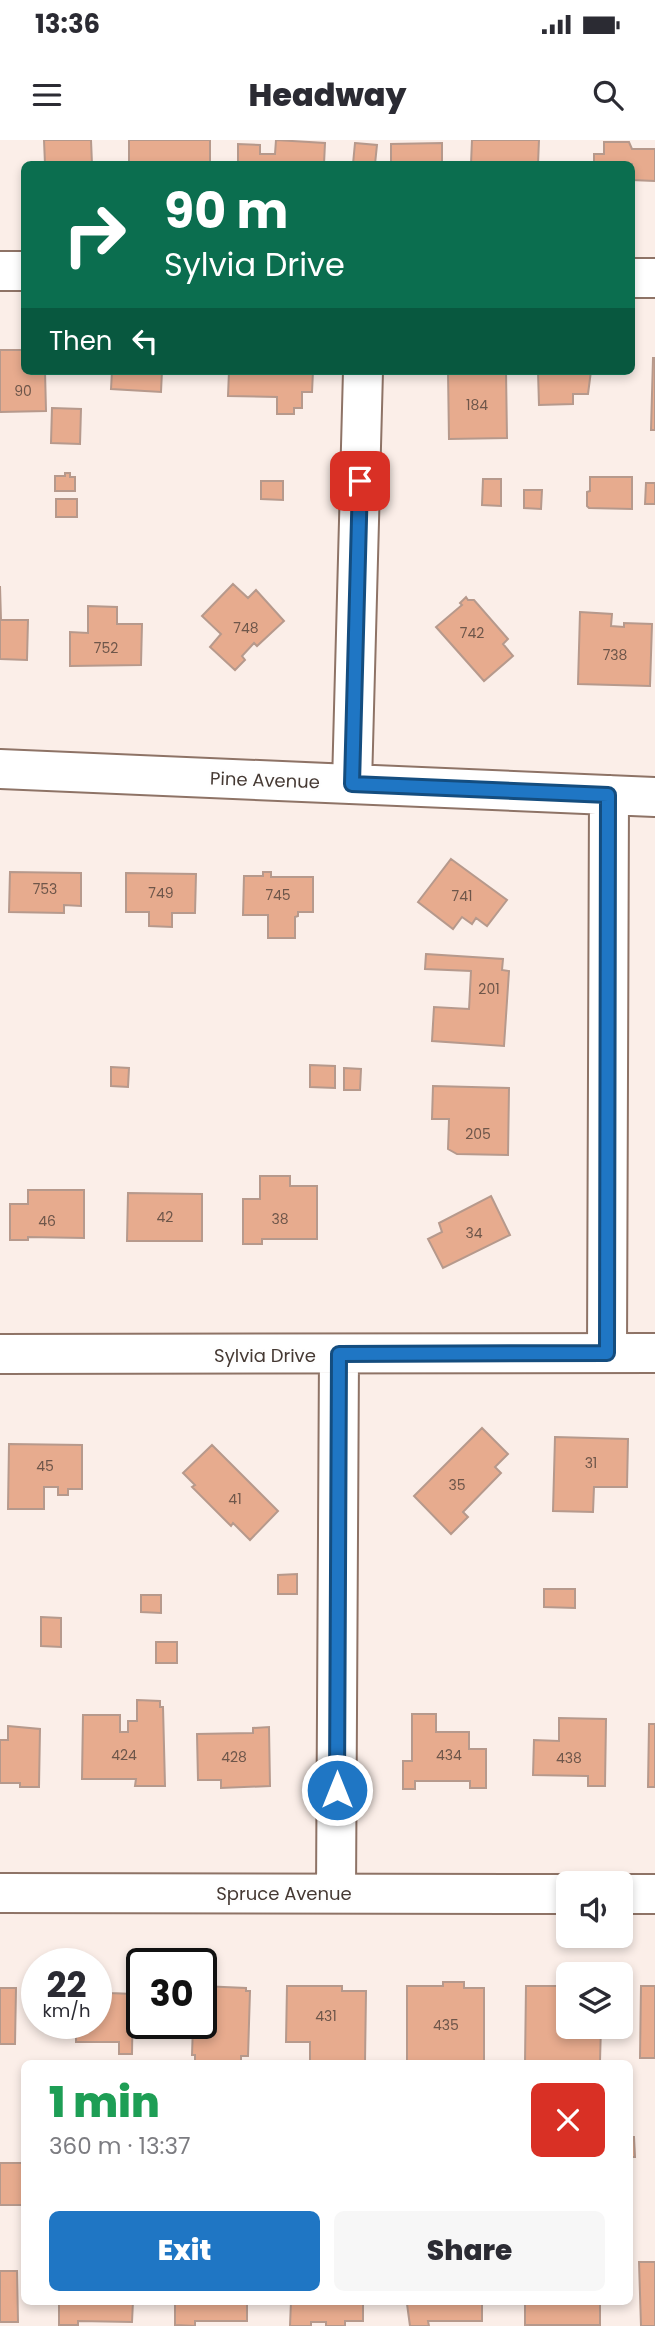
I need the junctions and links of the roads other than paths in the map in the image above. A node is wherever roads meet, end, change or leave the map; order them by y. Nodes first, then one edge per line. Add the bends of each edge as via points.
1 (0, 271) edge
2 (21, 271) edge
3 (635, 278) edge
4 (655, 278) edge
5 (363, 375) edge
6 (0, 769) edge
7 (352, 784) junction
8 (608, 795) junction
9 (655, 797) edge
10 (607, 1353) junction
11 (655, 1353) edge
12 (0, 1354) edge
13 (339, 1354) junction
14 (336, 1892) junction
15 (0, 1893) edge
16 (556, 1894) edge
17 (633, 1894) edge
18 (655, 1894) edge

1 - 2 street
3 - 4 street
5 - 7 street
6 - 7 street, Pine Avenue
7 - 8 street, Pine Avenue
8 - 9 street, Pine Avenue
8 - 10 street
10 - 11 street, Sylvia Drive
10 - 13 street, Sylvia Drive
12 - 13 street, Sylvia Drive
13 - 14 street
14 - 15 street, Spruce Avenue
14 - 16 street, Spruce Avenue
17 - 18 street

